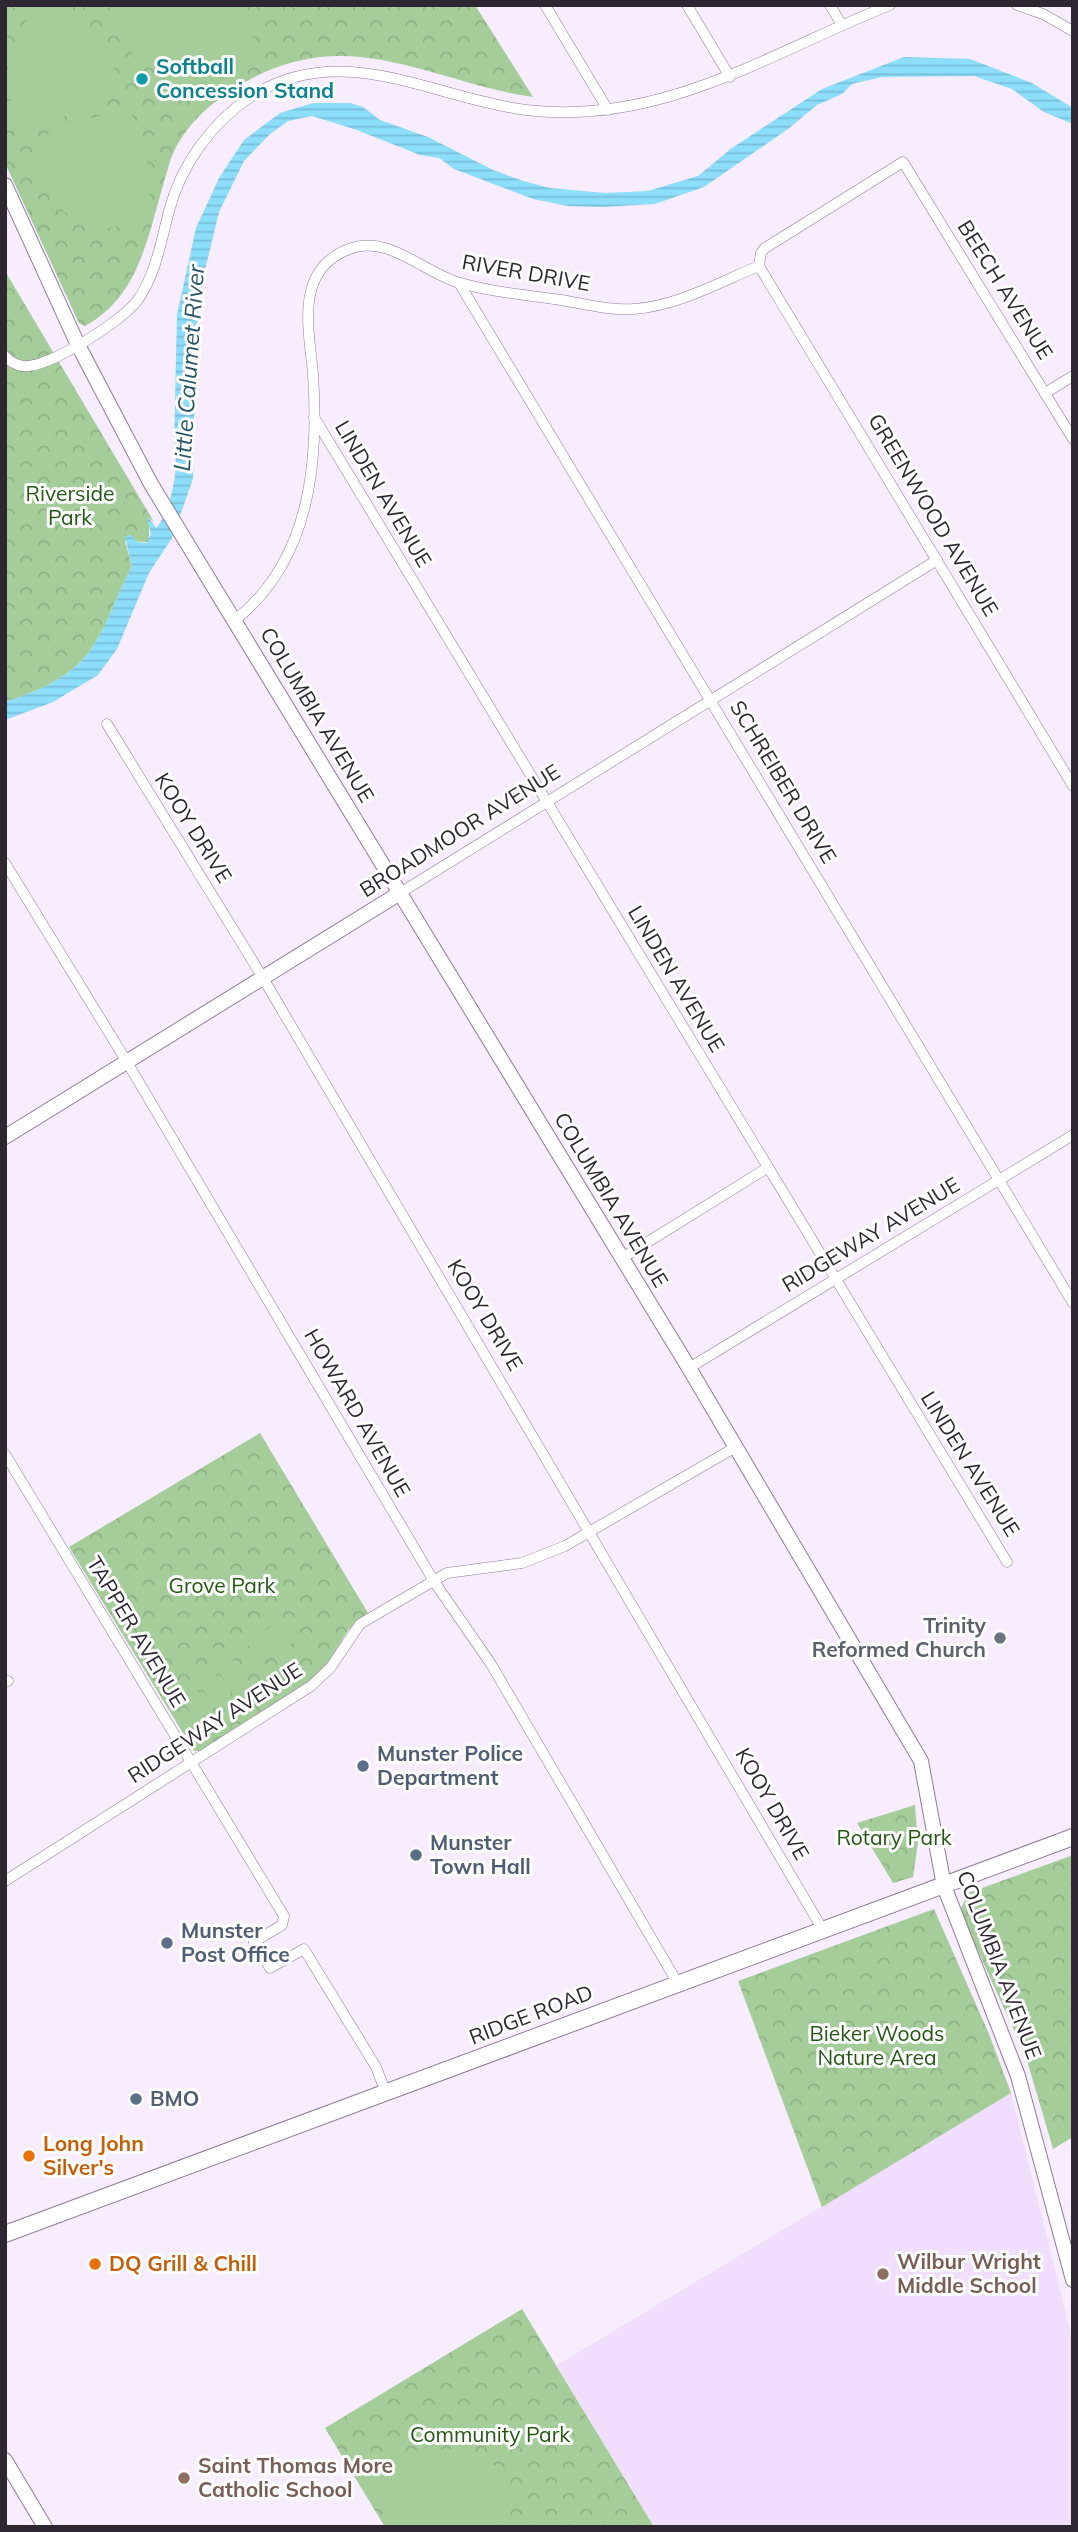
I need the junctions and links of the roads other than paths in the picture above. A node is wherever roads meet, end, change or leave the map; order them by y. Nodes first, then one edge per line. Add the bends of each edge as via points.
1 (545, 5) edge
2 (687, 5) edge
3 (830, 5) edge
4 (890, 5) edge
5 (1017, 5) edge
6 (842, 25) junction
7 (1073, 31) edge
8 (730, 77) junction
9 (608, 110) junction
10 (5, 185) edge
11 (759, 266) junction
12 (459, 283) junction
13 (78, 345) junction
14 (5, 356) edge
15 (1073, 376) edge
16 (1045, 393) junction
17 (314, 416) junction
18 (1073, 439) edge
19 (937, 560) junction
20 (235, 620) junction
21 (712, 701) junction
22 (107, 724) dead end
23 (1073, 786) edge
24 (547, 801) junction
25 (5, 863) edge
26 (400, 893) junction
27 (262, 978) junction
28 (127, 1062) junction
29 (1073, 1135) edge
30 (5, 1137) edge
31 (767, 1168) junction
32 (999, 1181) junction
33 (622, 1258) junction
34 (834, 1280) junction
35 (1073, 1303) edge
36 (689, 1368) junction
37 (734, 1448) junction
38 (5, 1454) edge
39 (590, 1531) junction
40 (1007, 1562) dead end
41 (435, 1583) junction
42 (191, 1762) junction
43 (1073, 1837) edge
44 (5, 1881) edge
45 (944, 1886) junction
46 (823, 1930) junction
47 (677, 1982) junction
48 (386, 2093) junction
49 (5, 2234) edge
50 (1073, 2280) edge
51 (5, 2460) edge
52 (45, 2527) edge

1 - 9 street
2 - 8 street
3 - 6 street
4 - 6 street
5 - 7 street
6 - 8 street
8 - 9 street via 669,98
9 - 13 street via 551,112 508,107 392,76 352,71 315,73 270,86 234,110 195,153 177,187 156,260 137,301 122,318
10 - 13 street, COLUMBIA AVENUE
11 - 12 street, RIVER DRIVE via 685,297 632,310
11 - 16 street, BEECH AVENUE via 765,248 903,162
11 - 19 street, GREENWOOD AVENUE
12 - 17 street, RIVER DRIVE via 376,246 350,248 328,260 314,279 307,300
12 - 21 street, SCHREIBER DRIVE
13 - 14 street via 26,367
13 - 20 street, COLUMBIA AVENUE via 151,484
15 - 16 street
16 - 18 street, BEECH AVENUE
17 - 20 street, RIVER DRIVE via 310,483 297,537 274,579
17 - 24 street, LINDEN AVENUE
19 - 21 street, BROADMOOR AVENUE
19 - 23 street, GREENWOOD AVENUE
20 - 26 street, COLUMBIA AVENUE
21 - 24 street, BROADMOOR AVENUE
21 - 32 street, SCHREIBER DRIVE
22 - 27 street, KOOY DRIVE
24 - 26 street, BROADMOOR AVENUE
24 - 31 street, LINDEN AVENUE
25 - 28 street, HOWARD AVENUE
26 - 27 street, BROADMOOR AVENUE
26 - 33 street, COLUMBIA AVENUE
27 - 28 street, BROADMOOR AVENUE
27 - 39 street, KOOY DRIVE
28 - 30 street, BROADMOOR AVENUE
28 - 41 street, HOWARD AVENUE
29 - 32 street, RIDGEWAY AVENUE
31 - 33 street
31 - 34 street, LINDEN AVENUE
32 - 34 street, RIDGEWAY AVENUE
32 - 35 street, SCHREIBER DRIVE
33 - 36 street, COLUMBIA AVENUE
34 - 36 street, RIDGEWAY AVENUE
34 - 40 street, LINDEN AVENUE
36 - 37 street, COLUMBIA AVENUE
37 - 39 street, RIDGEWAY AVENUE
37 - 45 street, COLUMBIA AVENUE via 921,1761
38 - 42 street, TAPPER AVENUE
39 - 41 street, RIDGEWAY AVENUE via 522,1563 457,1570
39 - 46 street, KOOY DRIVE
41 - 42 street, RIDGEWAY AVENUE via 360,1624 331,1667 311,1686
41 - 47 street, HOWARD AVENUE via 491,1664
42 - 44 street, RIDGEWAY AVENUE
42 - 48 street, TAPPER AVENUE via 284,1916 282,1925 254,1942 270,1968 304,1949 376,2067
43 - 45 main road, RIDGE ROAD
45 - 46 main road, RIDGE ROAD
45 - 50 street, COLUMBIA AVENUE via 1018,2076
46 - 47 main road, RIDGE ROAD
47 - 48 main road, RIDGE ROAD
48 - 49 main road, RIDGE ROAD
51 - 52 street

